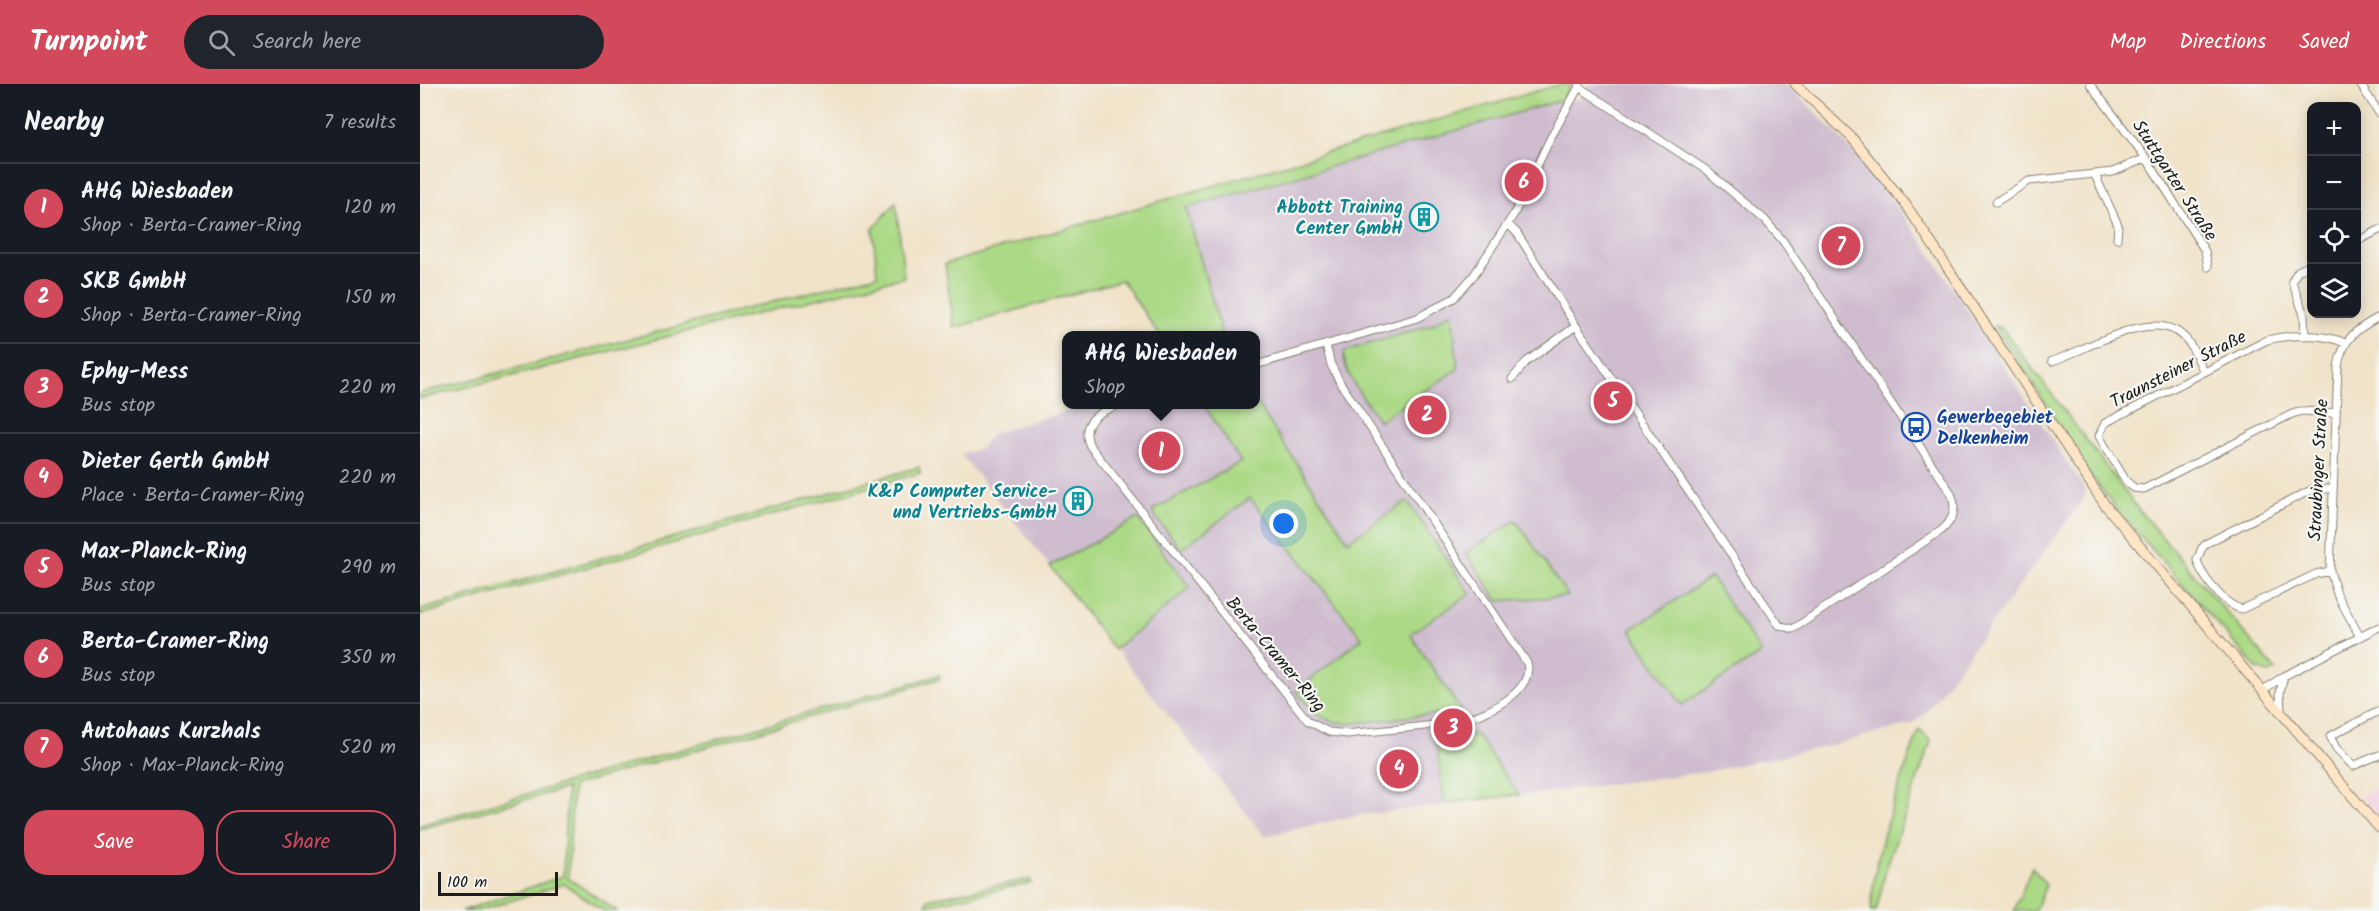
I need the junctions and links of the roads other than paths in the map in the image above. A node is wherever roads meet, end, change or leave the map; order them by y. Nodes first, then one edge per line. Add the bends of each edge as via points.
1 (1795, 84) edge
2 (2090, 84) edge
3 (2360, 84) edge
4 (1580, 86) edge
5 (2379, 113) edge
6 (2146, 158) junction
7 (2095, 175) junction
8 (1996, 202) dead end
9 (1508, 224) junction
10 (2379, 230) edge
11 (2117, 239) dead end
12 (2361, 239) edge
13 (2307, 266) edge
14 (2208, 267) dead end
15 (2379, 317) edge
16 (1576, 326) junction
17 (2305, 336) junction
18 (2345, 343) junction
19 (1326, 345) junction
20 (2052, 361) dead end
21 (1260, 364) edge
22 (2204, 372) junction
23 (1512, 379) dead end
24 (1109, 409) edge
25 (2336, 413) junction
26 (2332, 489) junction
27 (2330, 571) junction
28 (2379, 627) edge
29 (2360, 637) junction
30 (2284, 676) junction
31 (2263, 690) junction
32 (2379, 711) edge
33 (2281, 712) junction
34 (2379, 754) edge
35 (2379, 828) edge

1 - 31 main road via 1846,132 1888,181 2105,505
2 - 6 street, Stuttgarter Straße
3 - 5 street
4 - 9 street
4 - 16 street via 1729,187 1777,234 1951,493 1953,518 1941,530 1793,629 1783,628
6 - 7 street via 2126,168
6 - 14 street, Stuttgarter Straße via 2205,251
7 - 8 street via 2029,181
7 - 11 street via 2118,225
9 - 16 street via 1518,233
9 - 19 street via 1468,284 1442,306 1417,318
10 - 12 street
13 - 17 street via 2298,271 2292,281 2304,315
15 - 18 street via 2358,328
16 - 23 street via 1526,362
17 - 18 street, Traunsteiner Straße via 2334,338
17 - 22 street, Traunsteiner Straße via 2267,340
18 - 25 street, Straubinger Straße via 2338,366
19 - 21 street
19 - 24 street, Berta-Cramer-Ring via 1341,384 1527,663 1528,674 1520,689 1476,716 1348,734 1329,732 1308,721 1090,446 1087,436 1091,421
20 - 22 street via 2118,334 2158,326 2184,337
22 - 25 street, Traunsteiner Straße via 2102,427 2100,441 2130,486 2144,489 2292,414
25 - 26 street, Straubinger Straße
26 - 27 street, Straubinger Straße
26 - 27 street via 2313,489 2207,543 2197,560 2230,604 2242,609
27 - 29 street, Straubinger Straße via 2337,594
28 - 29 street
29 - 30 street
30 - 31 street
30 - 33 street
31 - 33 main road
32 - 34 street via 2330,736 2353,766
33 - 35 main road

